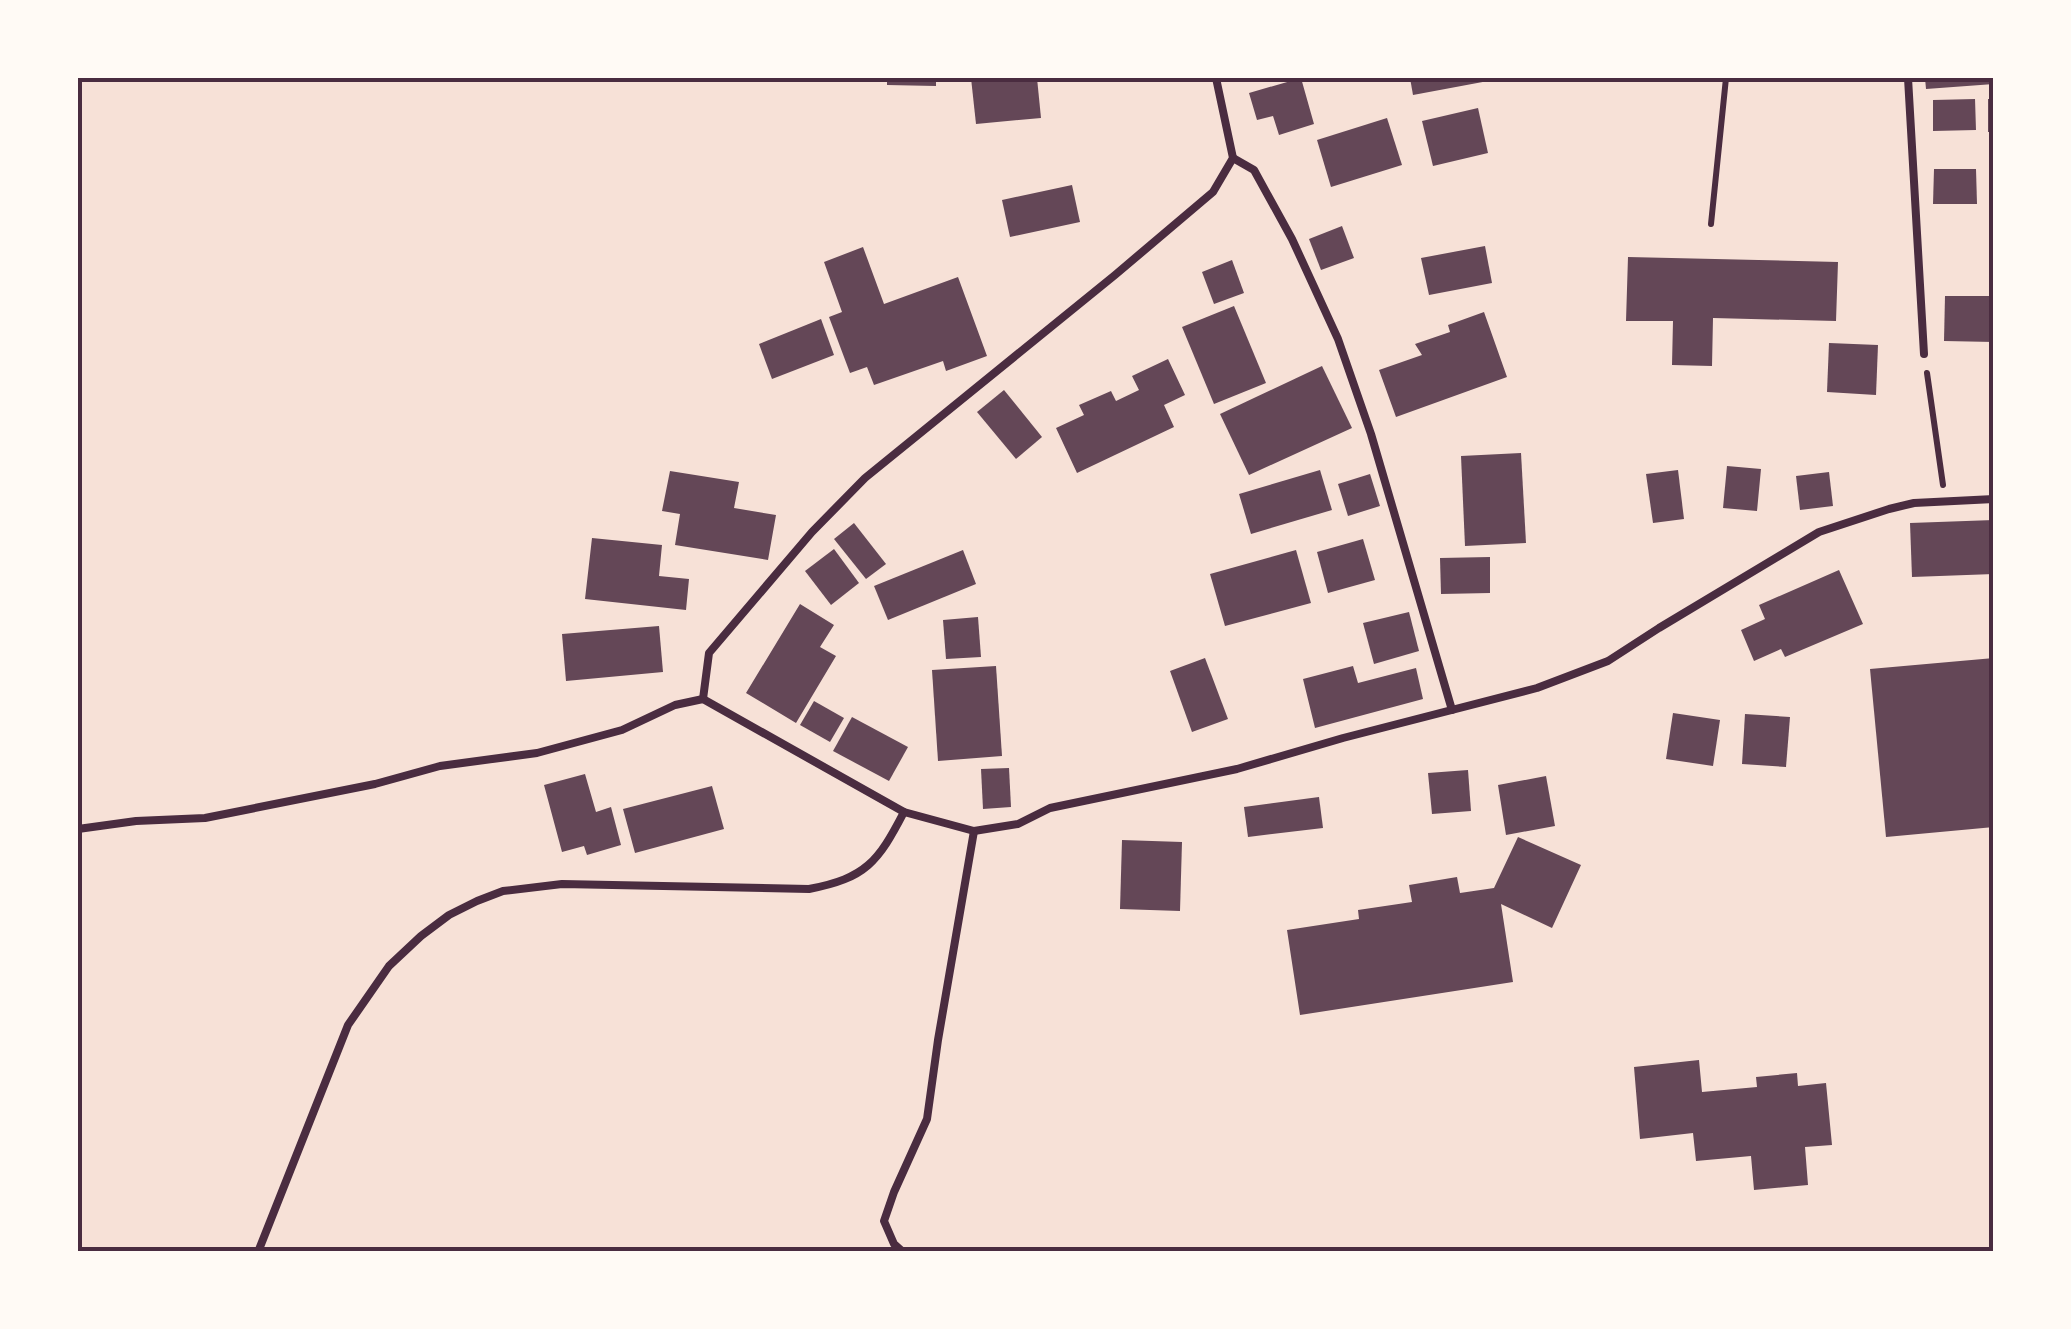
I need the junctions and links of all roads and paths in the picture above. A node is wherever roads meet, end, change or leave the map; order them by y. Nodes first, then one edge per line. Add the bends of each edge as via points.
1 (1216, 78) edge
2 (1726, 78) edge
3 (1908, 78) edge
4 (1234, 158) junction
5 (1710, 224) dead end
6 (1924, 354) joint
7 (1994, 499) edge
8 (1946, 501) junction
9 (703, 699) junction
10 (1452, 710) junction
11 (904, 812) junction
12 (78, 829) edge
13 (974, 831) junction
14 (258, 1252) edge
15 (903, 1252) edge

1 - 4 lane
2 - 5 path
3 - 6 lane
4 - 9 lane via 1213,192 866,478 812,532 709,653
4 - 10 lane via 1254,170 1338,339
6 - 8 path
7 - 8 lane
8 - 10 lane via 1889,508 1819,532 1608,661
9 - 11 lane
9 - 12 lane via 537,753 440,766 206,818
10 - 13 lane
11 - 13 lane
11 - 14 lane via 868,867 837,884 809,890 562,884 503,891 449,915 389,966 348,1025
13 - 15 lane via 927,1119 884,1221

